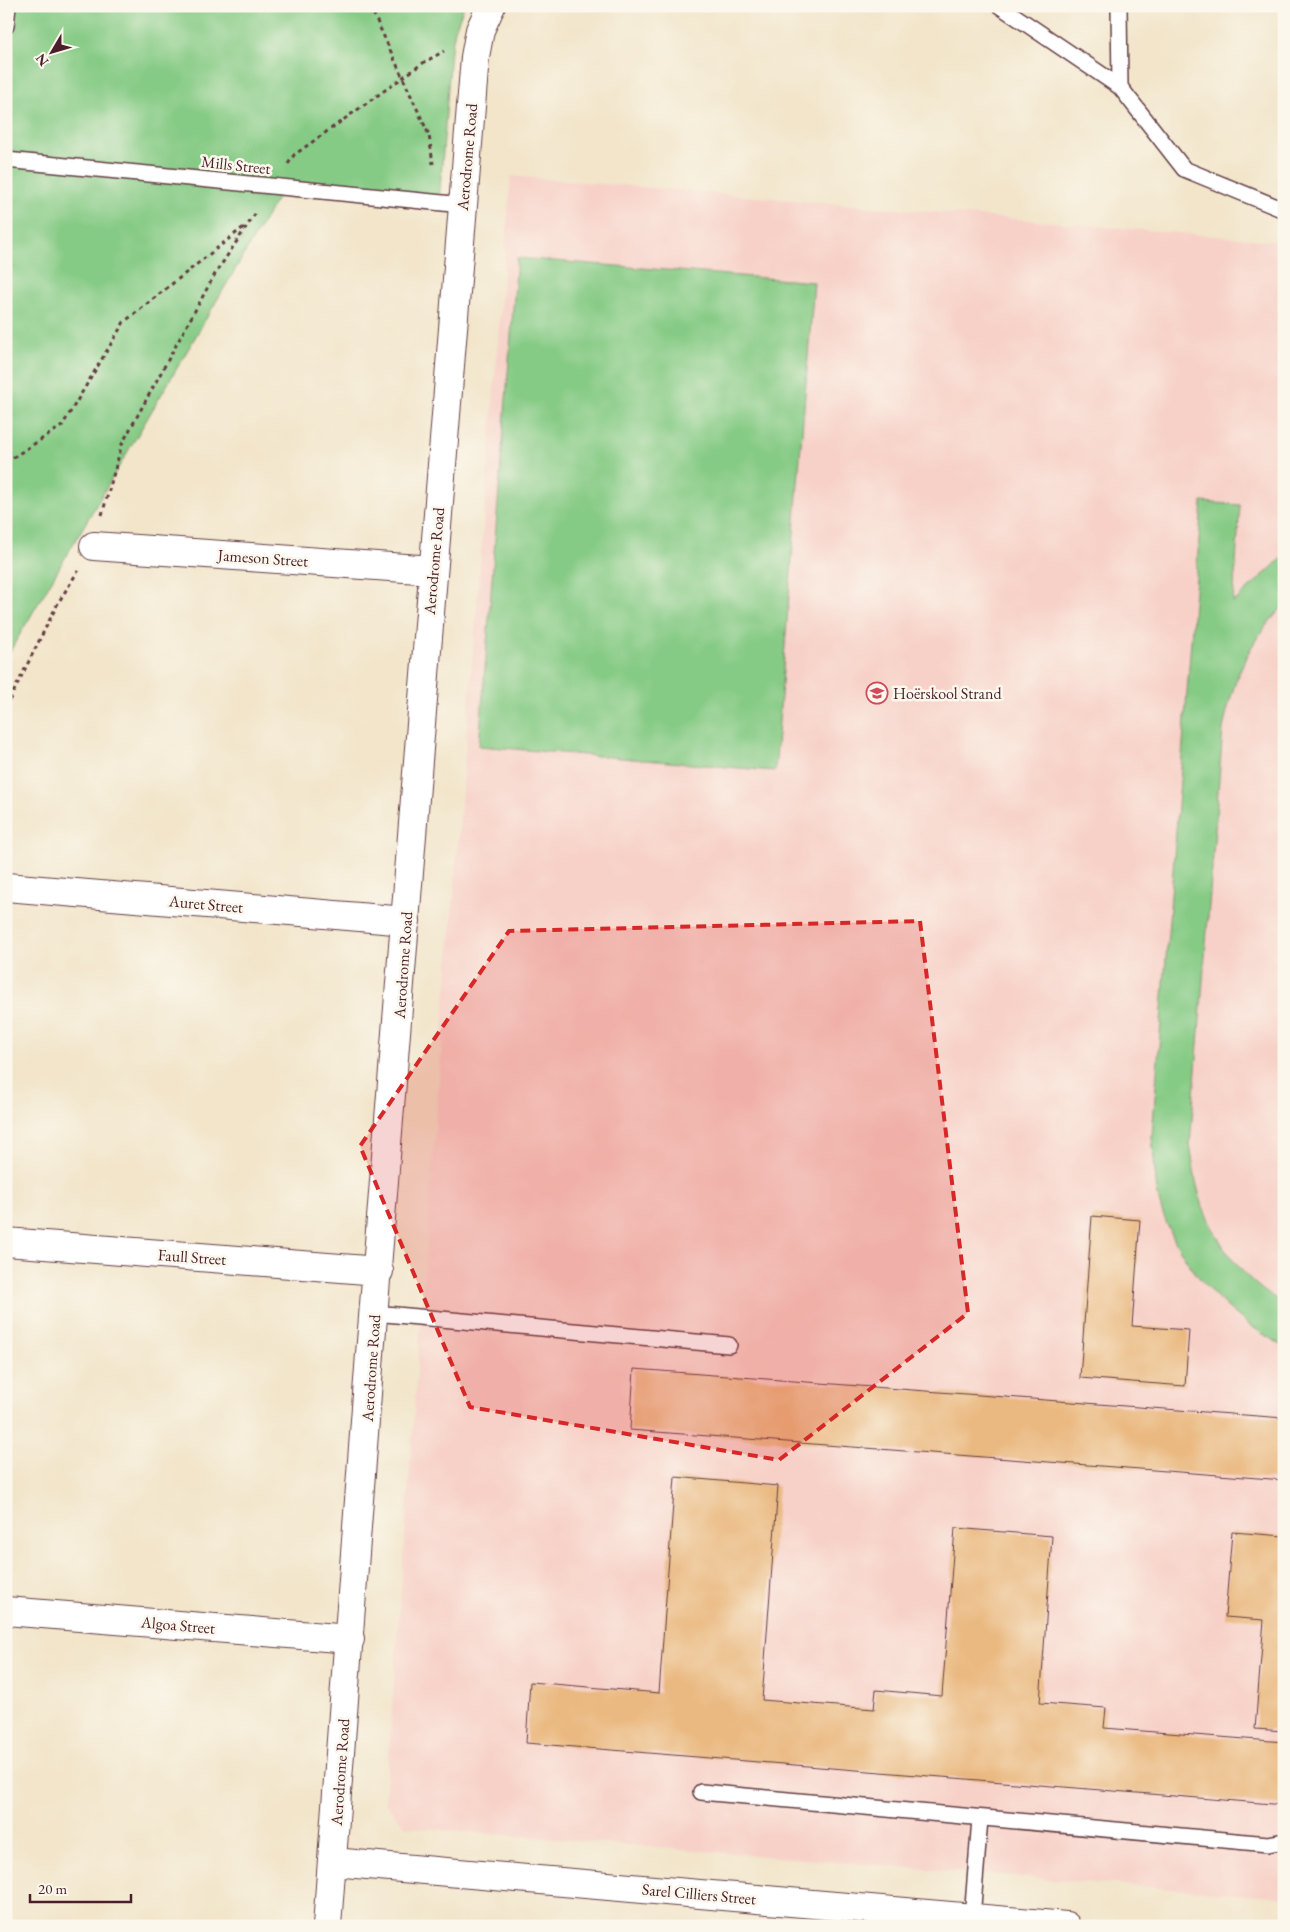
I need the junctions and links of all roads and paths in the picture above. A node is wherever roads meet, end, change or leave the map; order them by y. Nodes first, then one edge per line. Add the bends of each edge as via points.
1 (8, 6) edge
2 (370, 6) edge
3 (1000, 6) edge
4 (1119, 6) edge
5 (486, 18) edge
6 (6, 26) edge
7 (403, 79) junction
8 (1120, 86) junction
9 (6, 160) edge
10 (273, 186) junction
11 (451, 203) junction
12 (1284, 210) edge
13 (248, 224) junction
14 (6, 462) edge
15 (94, 546) junction
16 (433, 570) junction
17 (6, 707) edge
18 (6, 887) edge
19 (406, 921) junction
20 (6, 1242) edge
21 (379, 1271) junction
22 (374, 1313) junction
23 (729, 1345) dead end
24 (6, 1611) edge
25 (350, 1638) junction
26 (702, 1792) dead end
27 (980, 1819) junction
28 (1284, 1841) edge
29 (332, 1862) junction
30 (972, 1918) junction
31 (327, 1926) edge
32 (1066, 1926) edge

1 - 6 lane
2 - 7 path
3 - 8 lane
4 - 8 lane
5 - 7 path
5 - 11 street, Aerodrome Road via 475,57
7 - 10 path via 294,155
7 - 11 path via 429,135
8 - 12 lane via 1184,169
9 - 10 lane, Mills Street
10 - 11 lane, Mills Street
10 - 13 path
11 - 16 street, Aerodrome Road
13 - 14 path via 124,322 62,426
13 - 15 path via 215,274 122,444
15 - 16 street, Jameson Street
15 - 17 path via 58,604
16 - 19 street, Aerodrome Road
18 - 19 street, Auret Street
19 - 21 street, Aerodrome Road
20 - 21 street, Faull Street
21 - 22 street, Aerodrome Road
22 - 23 lane
22 - 25 street, Aerodrome Road
24 - 25 street, Algoa Street
25 - 29 street, Aerodrome Road
26 - 27 lane
27 - 28 lane via 1268,1844
27 - 30 lane
29 - 30 street, Sarel Cilliers Street
29 - 31 street, Aerodrome Road
30 - 32 street, Sarel Cilliers Street

